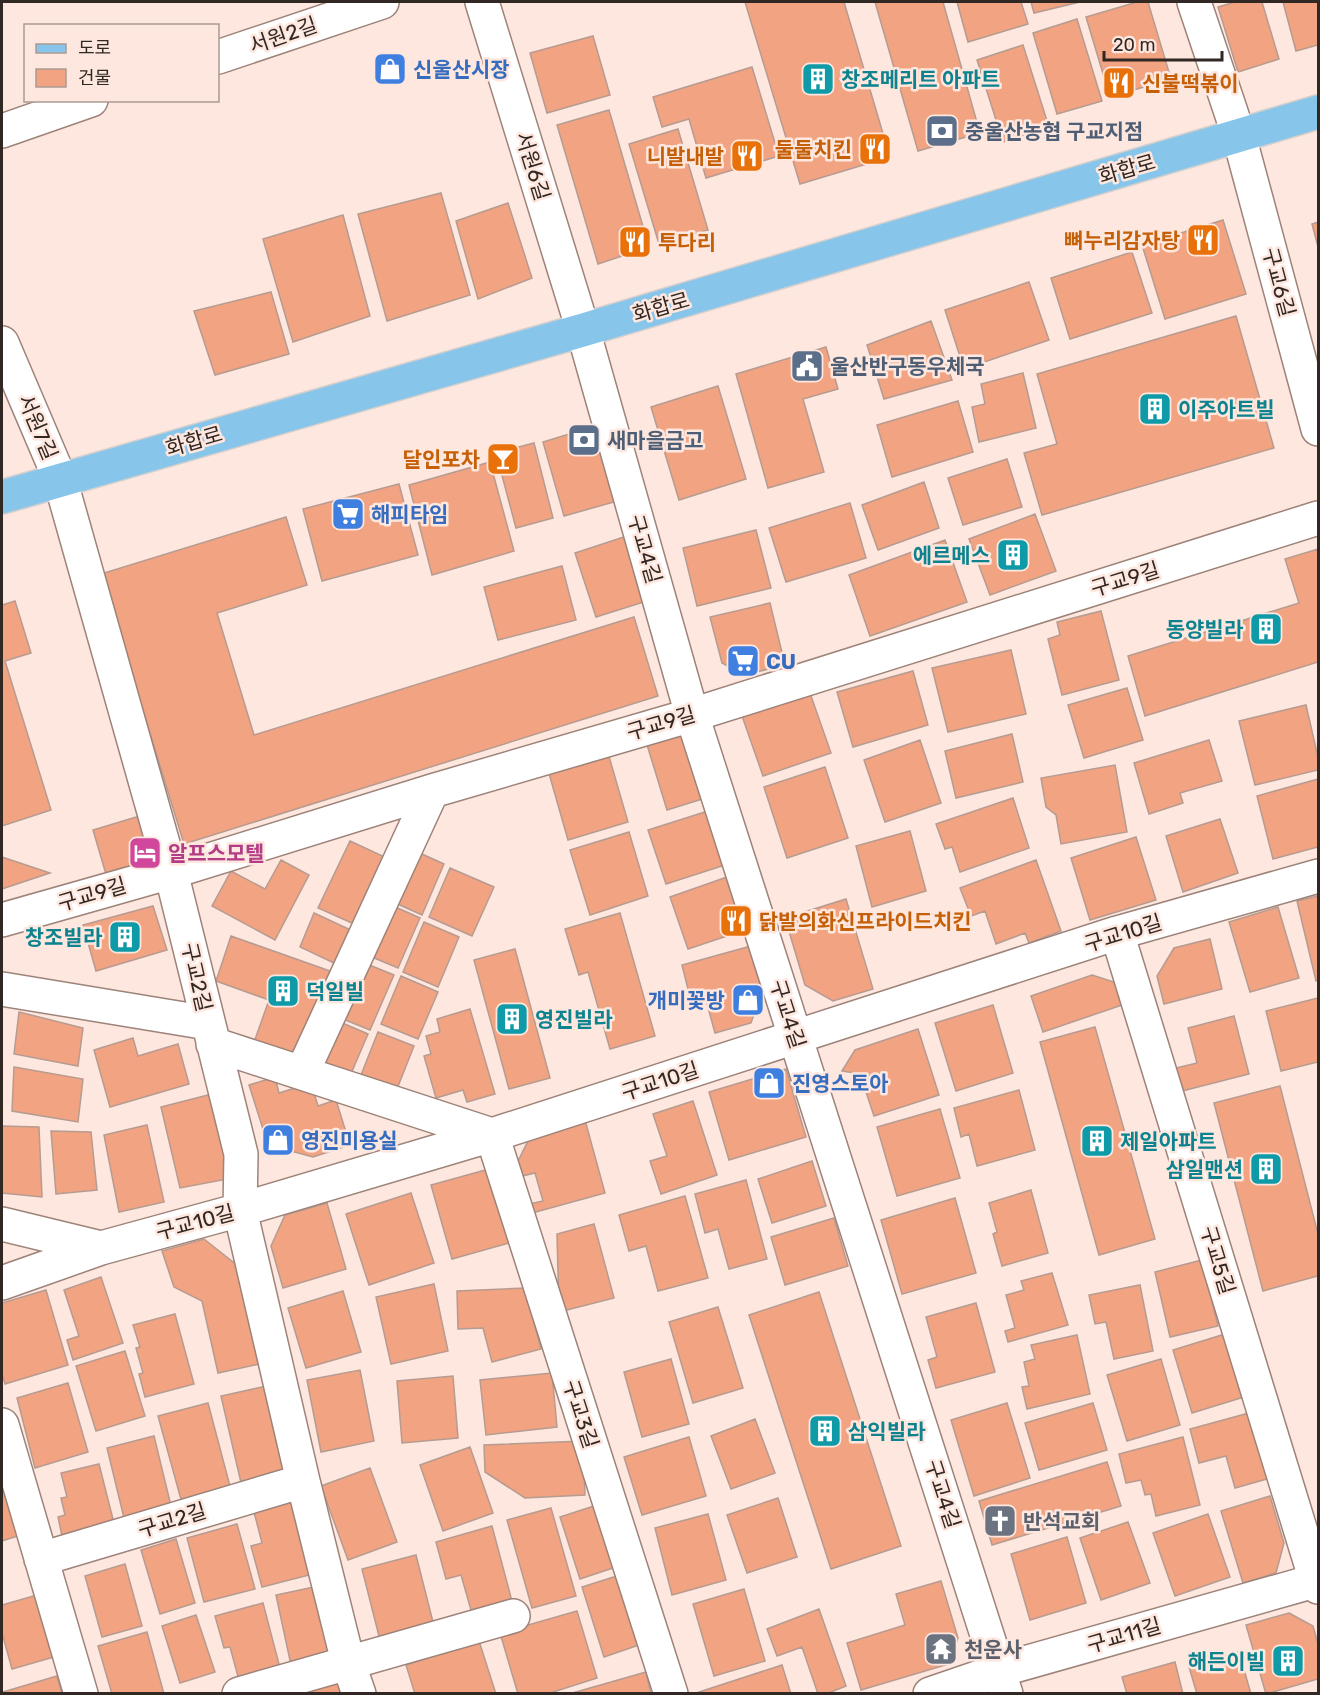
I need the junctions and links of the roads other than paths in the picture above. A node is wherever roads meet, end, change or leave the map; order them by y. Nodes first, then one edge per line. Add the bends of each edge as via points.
1 (382, 2) edge
2 (482, 2) edge
3 (1194, 2) edge
4 (219, 57) edge
5 (85, 102) edge
6 (1318, 112) edge
7 (2, 131) edge
8 (1239, 136) junction
9 (583, 330) junction
10 (2, 343) edge
11 (1318, 429) edge
12 (60, 479) junction
13 (2, 497) edge
14 (1318, 518) edge
15 (692, 714) junction
16 (432, 791) junction
17 (171, 872) junction
18 (1318, 876) edge
19 (2, 920) edge
20 (1117, 933) junction
21 (2, 989) edge
22 (210, 1033) junction
23 (795, 1038) junction
24 (302, 1073) junction
25 (492, 1135) junction
26 (240, 1210) junction
27 (2, 1224) edge
28 (101, 1248) junction
29 (2, 1283) edge
30 (4, 1441) edge
31 (303, 1481) junction
32 (41, 1559) junction
33 (1318, 1582) edge
34 (513, 1616) dead end
35 (348, 1662) junction
36 (1003, 1682) edge
37 (81, 1694) edge
38 (239, 1694) edge
39 (359, 1694) edge
40 (671, 1694) edge
41 (930, 1694) edge

1 - 4 street, 서원2길
2 - 9 street, 서원6길
3 - 8 street, 구교6길
5 - 7 street
6 - 8 main road, 화합로
8 - 9 main road, 화합로
8 - 11 street, 구교6길
9 - 12 main road, 화합로
9 - 15 street, 구교4길
10 - 12 street, 서원7길
12 - 13 main road, 화합로
12 - 17 street, 구교2길
14 - 15 street, 구교9길
15 - 16 street, 구교9길
15 - 23 street, 구교4길
16 - 17 street, 구교9길
16 - 24 street
17 - 19 street, 구교9길
17 - 22 street, 구교2길
18 - 20 street, 구교10길
20 - 23 street, 구교10길
20 - 33 street, 구교5길
21 - 22 street
22 - 24 street
22 - 26 street, 구교2길 via 241,1154
23 - 25 street, 구교10길
23 - 36 street, 구교4길
24 - 25 street
25 - 26 street, 구교10길
25 - 40 street, 구교3길
26 - 28 street, 구교10길
26 - 31 street, 구교2길
27 - 28 street
28 - 29 street, 구교10길
30 - 32 street
31 - 32 street, 구교2길
31 - 35 street, 구교2길
32 - 37 street
33 - 36 street, 구교11길
34 - 35 street
35 - 38 street
35 - 39 street, 구교2길
36 - 41 street, 구교11길

